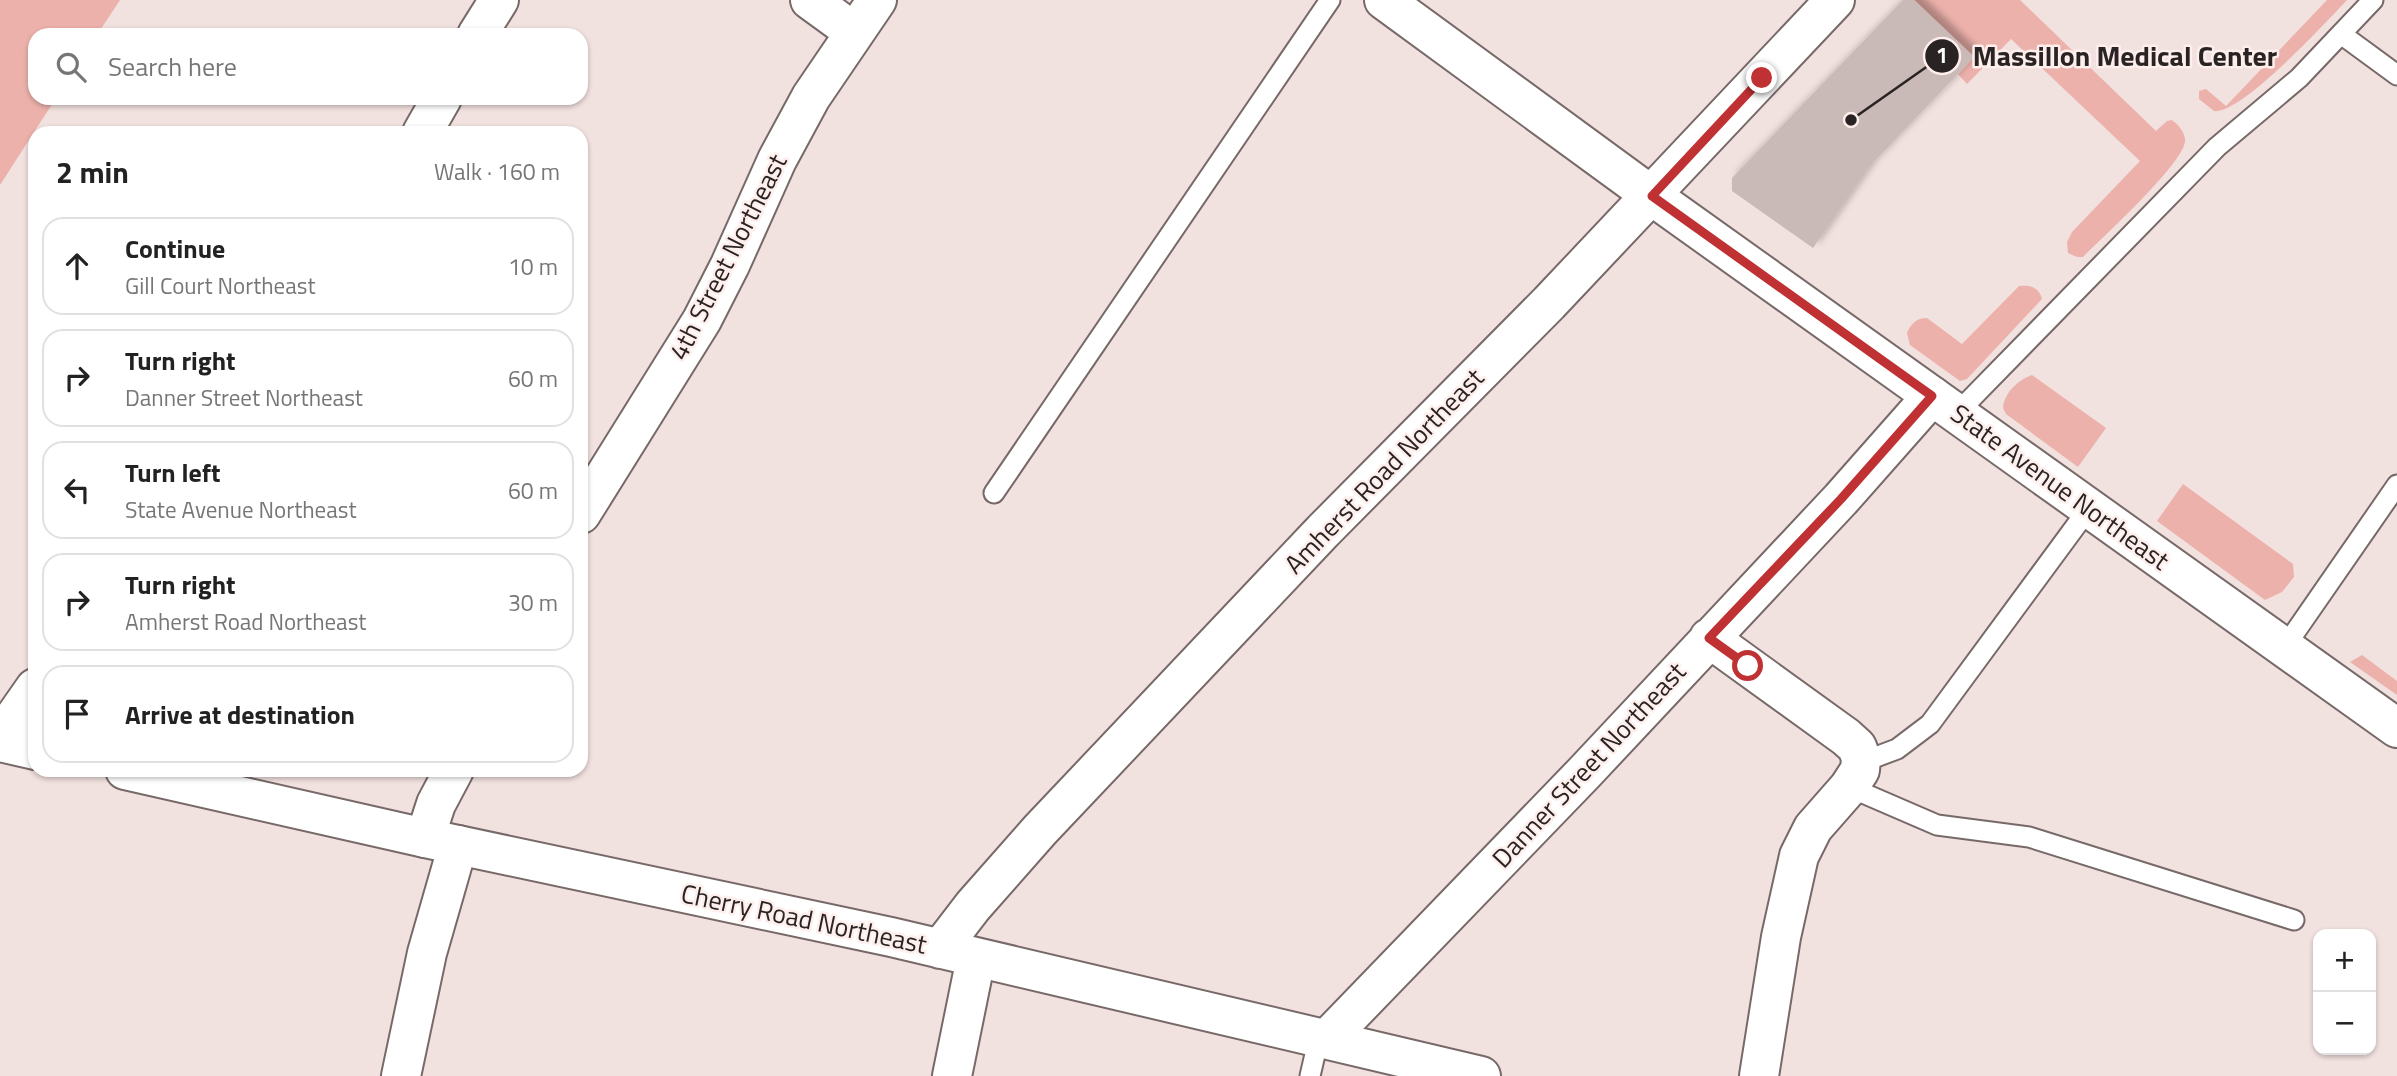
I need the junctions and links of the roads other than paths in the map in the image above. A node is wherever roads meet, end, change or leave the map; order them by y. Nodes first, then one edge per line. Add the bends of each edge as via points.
1 (499, 0) edge
2 (810, 0) edge
3 (877, 0) edge
4 (1331, 0) edge
5 (1384, 0) edge
6 (1835, 0) edge
7 (2373, 0) edge
8 (481, 28) edge
9 (855, 32) junction
10 (2341, 34) junction
11 (2397, 75) edge
12 (438, 105) edge
13 (426, 126) edge
14 (1652, 196) junction
15 (1945, 404) junction
16 (2397, 485) edge
17 (994, 493) dead end
18 (588, 503) edge
19 (2090, 508) junction
20 (1709, 638) junction
21 (2284, 648) junction
22 (28, 698) edge
23 (2397, 728) edge
24 (0, 740) edge
25 (28, 748) edge
26 (1854, 775) junction
27 (156, 777) edge
28 (450, 777) edge
29 (442, 841) junction
30 (2294, 920) dead end
31 (958, 954) junction
32 (1323, 1038) junction
33 (401, 1076) edge
34 (951, 1076) edge
35 (1310, 1076) edge
36 (1481, 1076) edge
37 (1759, 1076) edge

1 - 8 street
2 - 9 street
3 - 9 street, 4th Street Northeast
4 - 17 lane
5 - 14 street, State Avenue Northeast
6 - 14 street, Amherst Road Northeast
7 - 10 lane
9 - 18 street, 4th Street Northeast via 776,160 702,320
10 - 11 lane
10 - 15 lane
12 - 13 street
14 - 15 street, State Avenue Northeast
14 - 31 street, Amherst Road Northeast via 1087,780 973,906
15 - 19 street, State Avenue Northeast
15 - 20 street, Danner Street Northeast via 1841,499
16 - 21 lane
19 - 21 street, State Avenue Northeast
19 - 26 lane via 1930,724
20 - 26 street via 1857,747 1861,758
20 - 32 street, Danner Street Northeast via 1584,773
21 - 23 street, State Avenue Northeast
22 - 24 street
24 - 25 street
26 - 30 lane via 1937,825 2029,837
26 - 37 street via 1813,828 1799,856
27 - 29 street, Cherry Road Northeast
28 - 29 street via 436,804
29 - 31 street, Cherry Road Northeast
29 - 33 street via 427,953
31 - 32 street, Cherry Road Northeast
31 - 34 street
32 - 35 lane
32 - 36 street, Cherry Road Northeast

